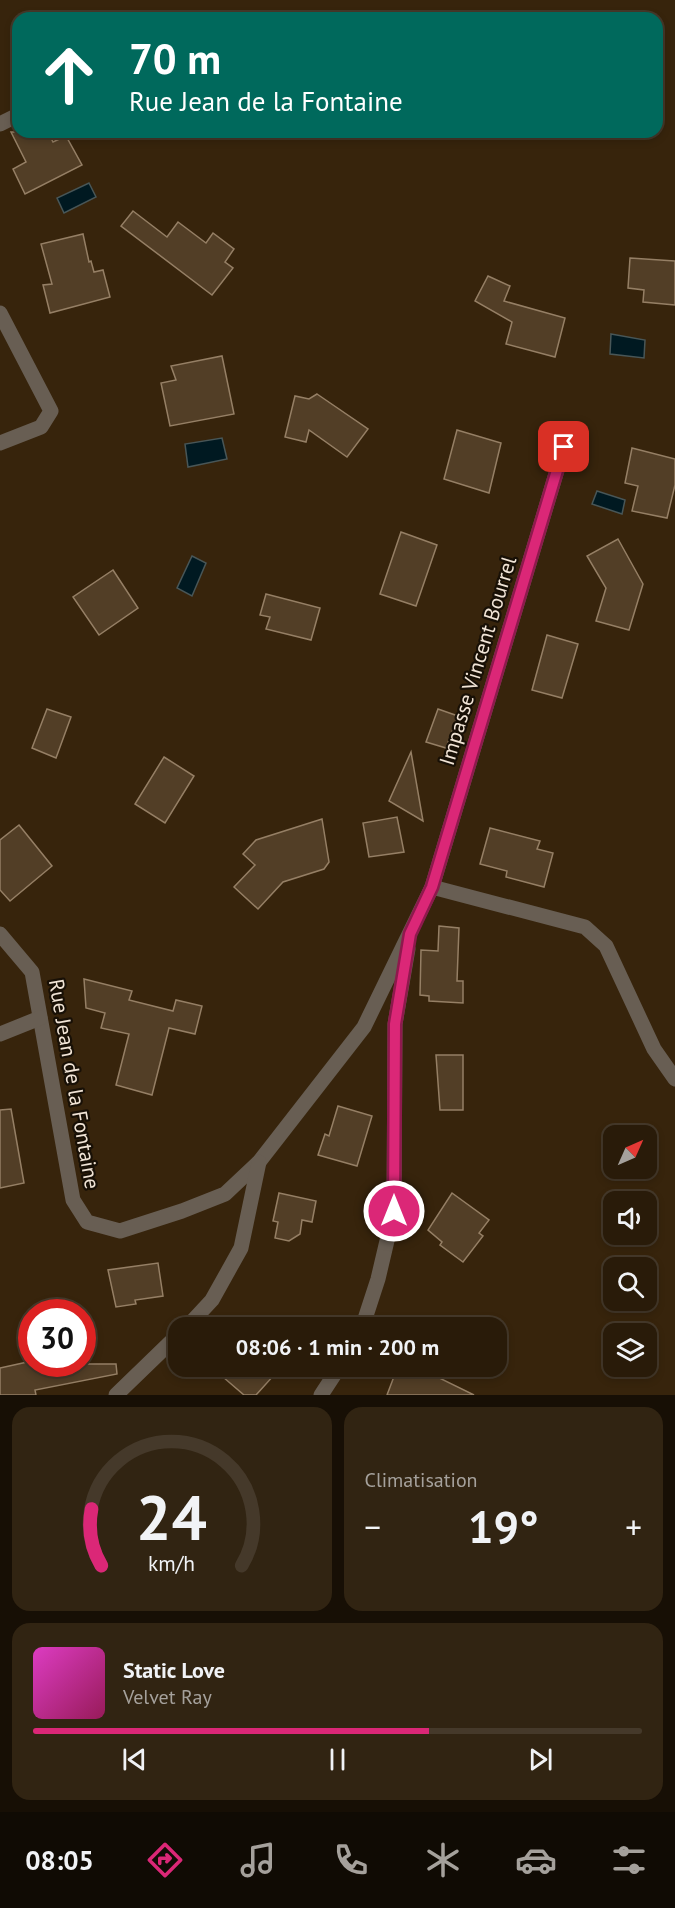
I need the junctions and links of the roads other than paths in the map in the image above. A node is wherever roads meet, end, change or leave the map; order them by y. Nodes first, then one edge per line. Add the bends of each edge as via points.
1 (0, 313) edge
2 (0, 443) edge
3 (564, 447) dead end
4 (432, 887) junction
5 (0, 934) edge
6 (410, 934) junction
7 (40, 1018) junction
8 (0, 1034) edge
9 (675, 1079) edge
10 (259, 1162) junction
11 (196, 1317) edge
12 (366, 1317) edge
13 (168, 1345) edge
14 (333, 1377) edge
15 (116, 1395) edge
16 (321, 1395) edge

1 - 2 street via 51,411 41,427
3 - 4 street, Impasse Vincent Bourrel
4 - 6 street, Rue Jean de la Fontaine
4 - 9 street via 585,927 606,946 654,1049
5 - 7 street, Rue Jean de la Fontaine via 32,972
6 - 10 street, Rue Jean de la Fontaine via 364,1026
6 - 12 street via 395,1024 394,1211
7 - 8 street
7 - 10 street, Rue Jean de la Fontaine via 73,1200 87,1222 120,1231 182,1211 225,1194
10 - 11 street via 241,1248 212,1300
13 - 15 street
14 - 16 street

